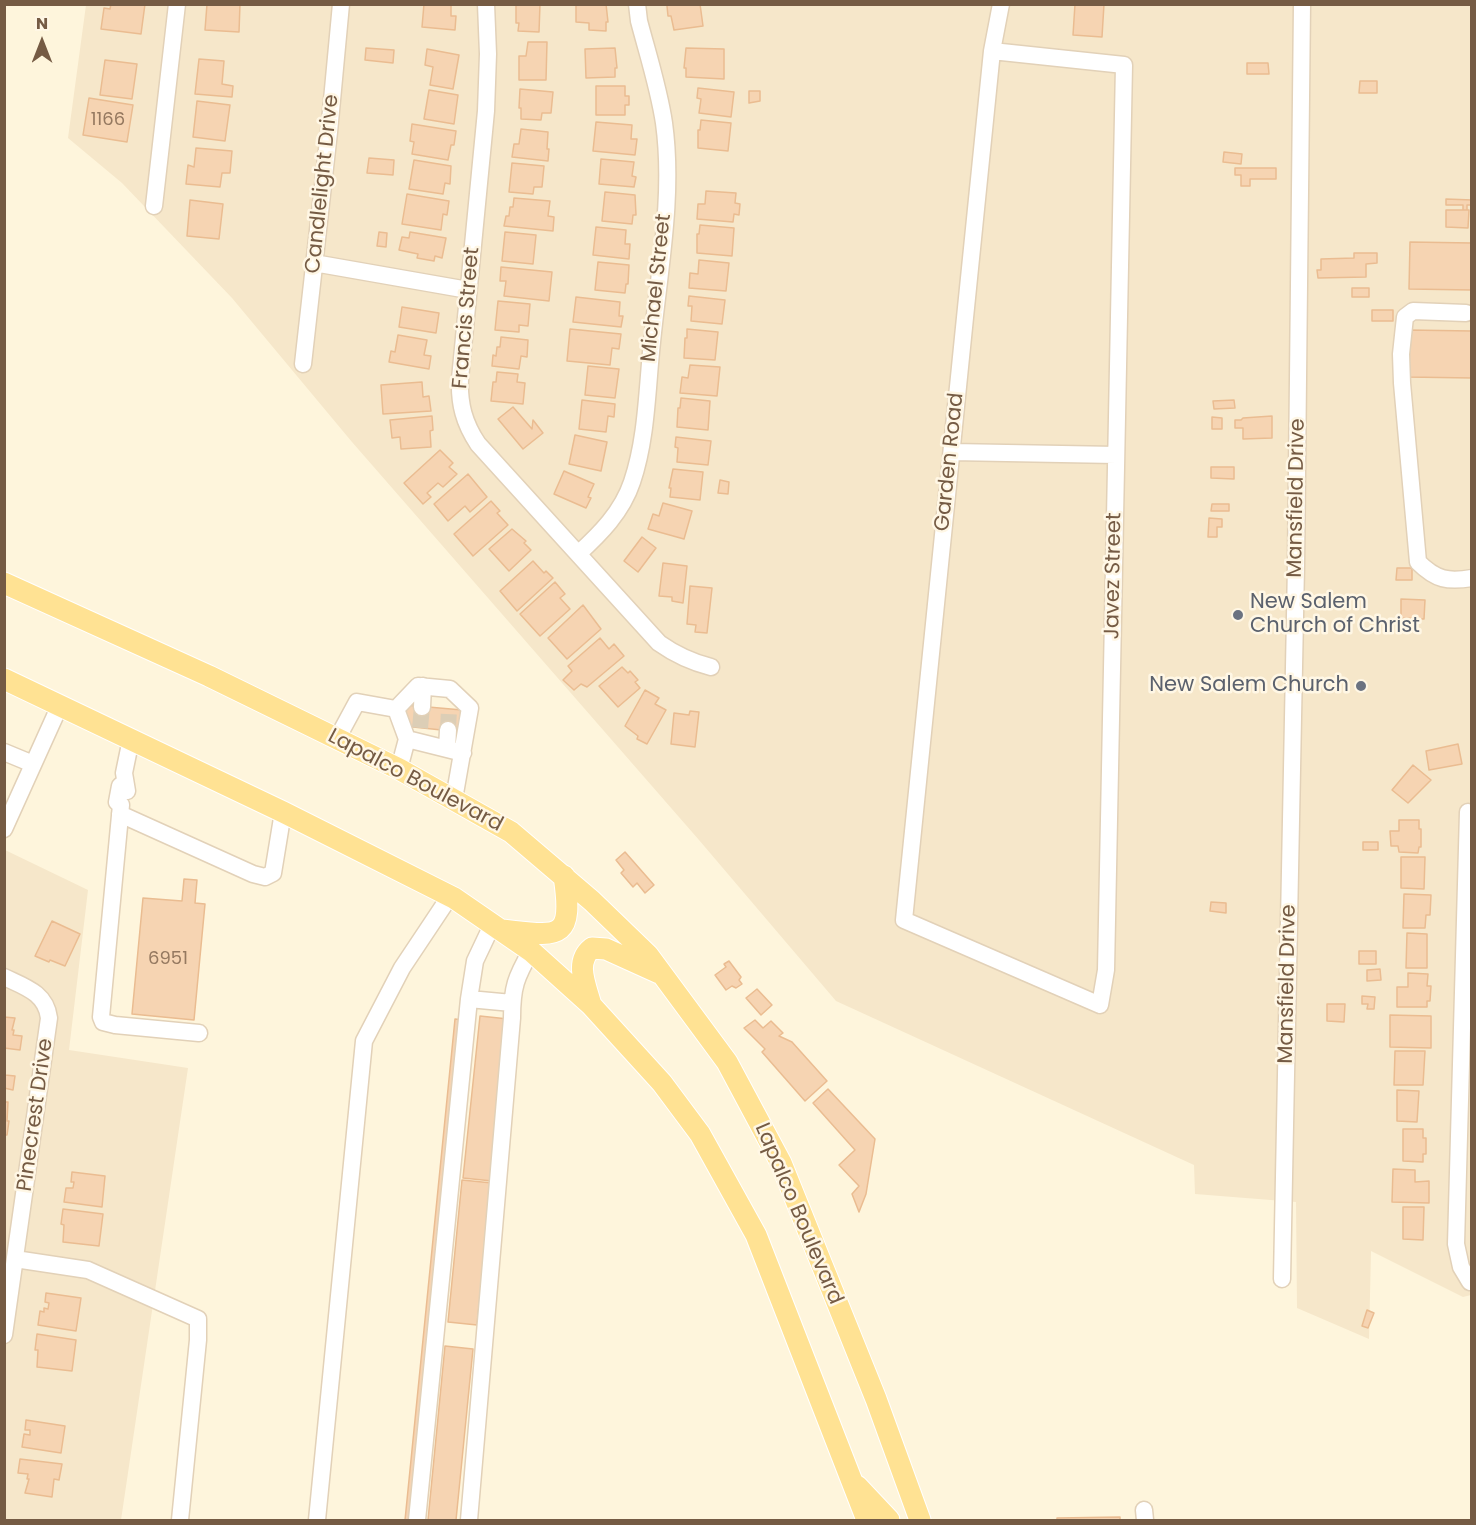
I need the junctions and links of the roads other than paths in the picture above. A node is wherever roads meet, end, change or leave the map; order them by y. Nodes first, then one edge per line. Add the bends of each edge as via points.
1 (177, 4) edge
2 (340, 4) edge
3 (486, 4) edge
4 (637, 4) edge
5 (1001, 4) edge
6 (1302, 4) edge
7 (992, 51) junction
8 (154, 206) dead end
9 (314, 263) junction
10 (468, 290) junction
11 (1466, 313) dead end
12 (303, 364) dead end
13 (952, 452) junction
14 (1116, 455) junction
15 (578, 554) junction
16 (1472, 578) edge
17 (10, 589) edge
18 (711, 667) dead end
19 (4, 679) edge
20 (423, 686) junction
21 (450, 689) junction
22 (60, 705) junction
23 (422, 707) tunnel mouth
24 (449, 709) tunnel mouth
25 (396, 710) junction
26 (448, 730) tunnel mouth
27 (415, 736) junction
28 (131, 739) junction
29 (337, 739) junction
30 (455, 751) junction
31 (4, 752) edge
32 (33, 764) junction
33 (399, 769) junction
34 (454, 799) junction
35 (120, 810) junction
36 (283, 812) junction
37 (1468, 812) dead end
38 (4, 830) edge
39 (564, 876) junction
40 (450, 896) junction
41 (904, 920) joint
42 (497, 927) junction
43 (531, 951) junction
44 (662, 974) junction
45 (4, 977) edge
46 (469, 999) junction
47 (512, 1003) junction
48 (591, 1005) junction
49 (1467, 1024) edge
50 (199, 1033) dead end
51 (15, 1259) junction
52 (1282, 1280) dead end
53 (1470, 1282) dead end
54 (4, 1335) edge
55 (852, 1481) junction
56 (180, 1521) edge
57 (317, 1521) edge
58 (417, 1521) edge
59 (469, 1521) edge
60 (867, 1521) edge
61 (889, 1521) edge
62 (920, 1521) edge

1 - 8 street
2 - 9 street, Candlelight Drive
3 - 10 street, Francis Street via 487,102
4 - 15 street, Michael Street via 664,123 666,160 666,202 643,433 632,484 621,505 603,531
5 - 7 street, Garden Road
6 - 52 street, Mansfield Drive
7 - 13 street, Garden Road
7 - 14 street, Javez Street via 1124,65
9 - 10 street
9 - 12 street, Candlelight Drive
10 - 15 street, Francis Street via 459,397 468,429
11 - 16 street via 1413,311 1405,317 1401,354 1418,562 1428,572 1454,582
13 - 14 street
13 - 41 street, Garden Road
14 - 41 street, Javez Street via 1106,970 1100,1005
15 - 18 street, Francis Street via 659,643 676,655
17 - 29 main road, Lapalco Boulevard via 209,676
19 - 22 main road
20 - 21 street
20 - 23 street
20 - 25 street via 418,686
21 - 24 street
21 - 30 street via 470,708
22 - 28 main road
22 - 32 street
25 - 27 street
25 - 29 street via 357,702
26 - 30 street
27 - 30 street
27 - 33 street
28 - 35 street via 125,782 127,801
28 - 36 main road
29 - 33 main road, Lapalco Boulevard
30 - 34 street
31 - 32 street
32 - 38 street
33 - 34 main road, Lapalco Boulevard
34 - 39 main road, Lapalco Boulevard via 512,832
35 - 36 street via 265,877 273,873
35 - 50 street via 101,1017 103,1022 115,1025
36 - 40 main road
37 - 49 street
39 - 42 main road via 567,921 560,930 546,934
39 - 44 main road, Lapalco Boulevard via 648,955
40 - 42 main road
40 - 57 street via 402,968 364,1041
42 - 43 main road
42 - 46 street via 476,961
43 - 47 street via 515,981
43 - 48 main road
44 - 48 main road via 606,949 592,948 581,964
44 - 62 main road, Lapalco Boulevard via 727,1062 781,1163 876,1399
45 - 51 street, Pinecrest Drive via 36,993 45,1003 49,1018
46 - 47 street
46 - 58 street
47 - 59 street
48 - 55 main road via 662,1083 700,1134 756,1234
49 - 53 street via 1456,1244 1461,1267
51 - 54 street, Pinecrest Drive
51 - 56 street via 88,1270 198,1319
55 - 60 main road
55 - 61 main road

